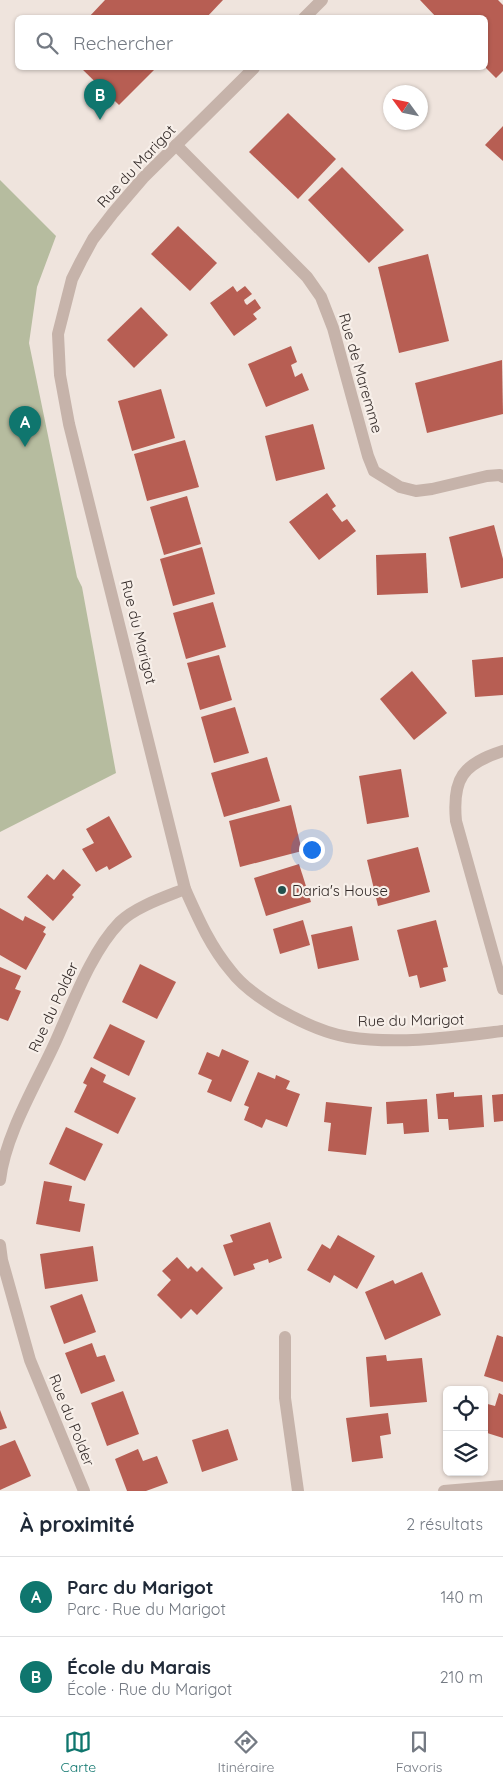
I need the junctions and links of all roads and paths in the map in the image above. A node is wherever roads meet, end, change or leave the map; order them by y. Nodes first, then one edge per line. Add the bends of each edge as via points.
1 (322, 0) edge
2 (307, 15) edge
3 (252, 70) edge
4 (176, 145) junction
5 (503, 477) edge
6 (503, 751) edge
7 (184, 889) junction
8 (503, 989) edge
9 (503, 1031) edge
10 (0, 1180) edge
11 (0, 1246) edge
12 (285, 1337) dead end
13 (503, 1486) edge
14 (84, 1491) edge
15 (298, 1491) edge
16 (444, 1491) edge

1 - 2 street
3 - 4 street, Rue du Marigot
4 - 5 street, Rue de Maremme via 307,277 321,297 334,328 374,471 400,487 416,491 487,476
4 - 7 street, Rue du Marigot via 138,184 93,240 72,278 58,334 60,375 69,424
6 - 8 street via 472,764 460,777 454,801 456,821
7 - 9 street, Rue du Marigot via 206,936 232,973 246,988 292,1017 347,1037 376,1040
7 - 10 street, Rue du Polder via 122,920 105,939 14,1130
11 - 14 street, Rue du Polder via 30,1360
12 - 15 street via 285,1398
13 - 16 street

